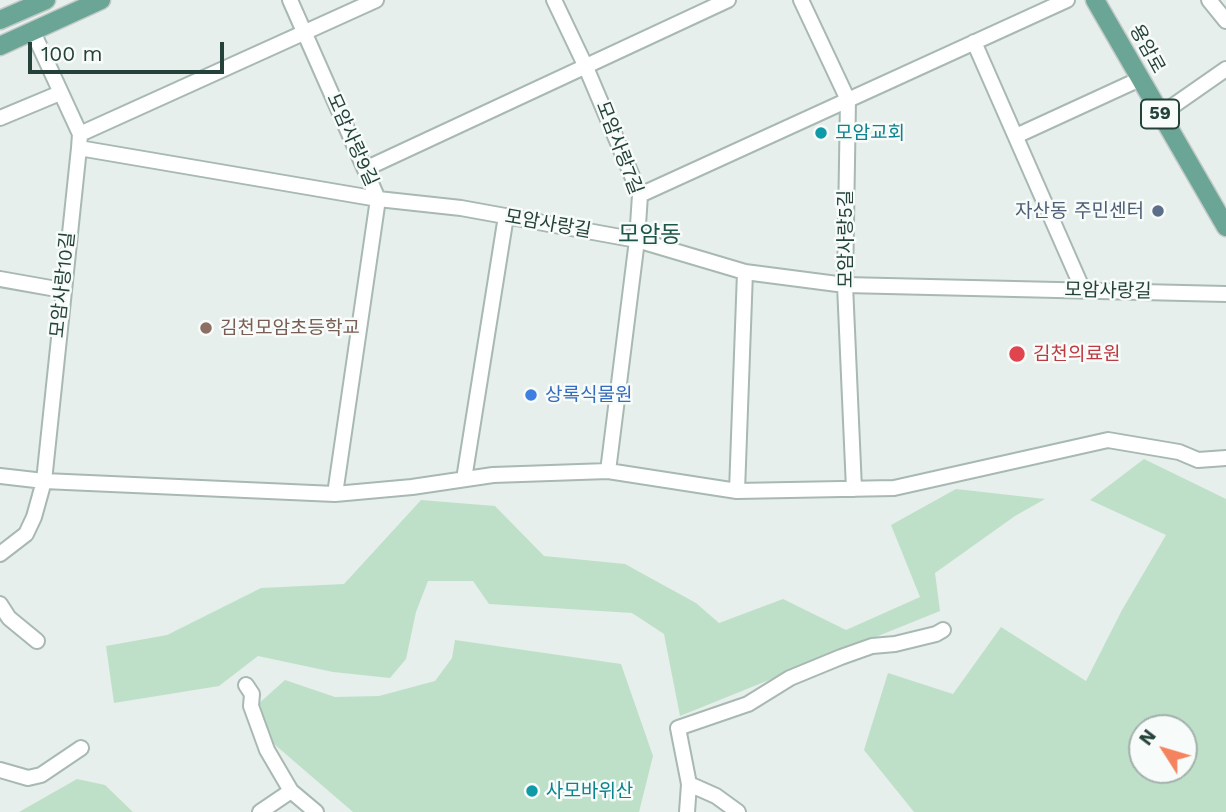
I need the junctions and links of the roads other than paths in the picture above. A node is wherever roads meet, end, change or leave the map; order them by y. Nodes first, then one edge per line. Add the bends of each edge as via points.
1 (46, 0) edge
2 (101, 0) edge
3 (290, 0) edge
4 (376, 0) edge
5 (554, 0) edge
6 (728, 0) edge
7 (801, 0) edge
8 (1067, 0) edge
9 (1095, 0) edge
10 (1209, 0) edge
11 (0, 20) edge
12 (1226, 21) edge
13 (33, 32) junction
14 (304, 32) junction
15 (974, 42) junction
16 (0, 46) edge
17 (585, 65) junction
18 (1226, 69) edge
19 (1140, 79) junction
20 (60, 93) junction
21 (848, 100) junction
22 (1160, 115) junction
23 (0, 118) edge
24 (1016, 136) junction
25 (79, 141) junction
26 (365, 169) junction
27 (640, 195) junction
28 (377, 199) junction
29 (506, 216) junction
30 (1226, 227) edge
31 (637, 240) junction
32 (745, 272) junction
33 (0, 279) edge
34 (845, 285) junction
35 (62, 290) junction
36 (1083, 290) junction
37 (1226, 293) edge
38 (1226, 458) edge
39 (608, 471) junction
40 (0, 476) edge
41 (464, 480) junction
42 (44, 481) junction
43 (854, 489) junction
44 (737, 491) junction
45 (335, 494) junction
46 (0, 554) edge
47 (0, 604) edge
48 (943, 630) dead end
49 (37, 641) dead end
50 (246, 685) dead end
51 (81, 748) dead end
52 (0, 770) edge
53 (689, 784) junction
54 (291, 791) junction
55 (260, 812) edge
56 (316, 812) edge
57 (687, 812) edge
58 (738, 812) edge

1 - 11 main road
2 - 13 main road
3 - 14 street, 모암사랑9길
4 - 14 street
5 - 17 street, 모암사랑7길
6 - 17 street
7 - 21 street, 모암사랑5길
8 - 15 street
9 - 19 main road, 용암로 / 59
10 - 12 street
13 - 16 main road
13 - 20 street
14 - 25 street
14 - 26 street, 모암사랑9길
15 - 21 street
15 - 24 street
17 - 26 street
17 - 27 street, 모암사랑7길
18 - 22 street
19 - 22 main road, 용암로 / 59
19 - 24 street
20 - 23 street
20 - 25 street
21 - 27 street
21 - 34 street, 모암사랑5길
22 - 30 main road, 용암로 / 59
24 - 36 street
25 - 28 street, 모암사랑길
25 - 35 street, 모암사랑10길
26 - 28 street, 모암사랑9길
27 - 31 street, 모암사랑7길
28 - 29 street, 모암사랑길
28 - 45 street, 모암사랑9길
29 - 31 street, 모암사랑길
29 - 41 street
31 - 32 street, 모암사랑길
31 - 39 street, 모암사랑7길
32 - 34 street, 모암사랑길
32 - 44 street
33 - 35 street
34 - 36 street, 모암사랑길
34 - 43 street, 모암사랑5길
35 - 42 street, 모암사랑10길
36 - 37 street, 모암사랑길
38 - 43 street via 1198,460 1179,452 1108,440 894,488
39 - 41 street
39 - 44 street
40 - 42 street
41 - 45 street
42 - 45 street
42 - 46 street, 모암사랑10길 via 26,534
43 - 44 street
47 - 49 street via 9,618
48 - 53 street via 872,646 790,678 748,704 678,727
50 - 54 street via 267,750
51 - 52 street via 41,775 28,778
53 - 57 street
53 - 58 street
54 - 55 street
54 - 56 street

